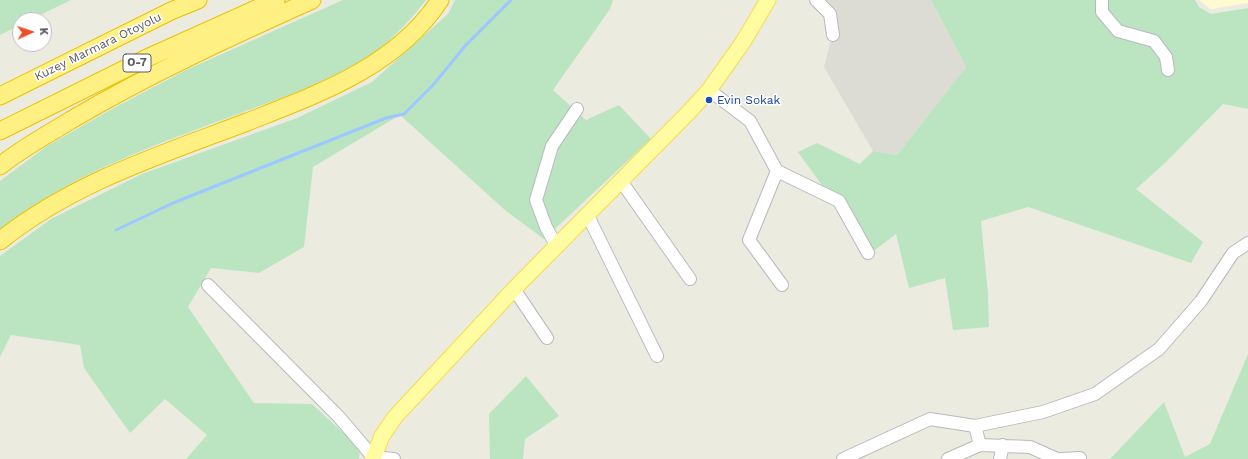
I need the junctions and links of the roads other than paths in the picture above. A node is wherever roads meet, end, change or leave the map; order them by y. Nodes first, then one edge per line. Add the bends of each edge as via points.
1 (198, 0) edge
2 (276, 0) edge
3 (312, 0) edge
4 (440, 0) edge
5 (768, 0) edge
6 (816, 0) edge
7 (1102, 0) edge
8 (833, 35) dead end
9 (1168, 70) dead end
10 (708, 90) junction
11 (0, 96) edge
12 (577, 110) dead end
13 (0, 131) edge
14 (0, 166) edge
15 (777, 172) junction
16 (621, 181) junction
17 (588, 216) junction
18 (0, 241) edge
19 (1248, 243) edge
20 (557, 247) junction
21 (868, 253) dead end
22 (690, 279) dead end
23 (208, 285) dead end
24 (782, 285) dead end
25 (514, 289) junction
26 (547, 338) dead end
27 (657, 356) dead end
28 (975, 426) junction
29 (980, 445) junction
30 (1003, 445) junction
31 (373, 458) edge
32 (1080, 458) dead end
33 (394, 459) edge
34 (843, 459) edge
35 (948, 459) edge
36 (1000, 459) edge
37 (1057, 459) edge
38 (1061, 459) edge

1 - 11 highway, Kuzey Marmara Otoyolu / O-7
2 - 13 highway, O-7 via 145,59
3 - 14 highway via 120,91 17,153
4 - 18 highway via 429,16 406,39 380,59 339,84 106,178 48,207
5 - 10 main road via 743,42
6 - 8 street via 830,14
7 - 9 street via 1102,12 1118,31 1154,41 1166,57
10 - 15 street via 750,121
10 - 16 main road
12 - 20 street via 552,146 536,200
15 - 21 street via 839,201
15 - 24 street via 749,240
16 - 17 main road
16 - 22 street
17 - 20 main road
17 - 27 street
19 - 28 street via 1233,253 1201,301 1159,349 1095,394 1043,412
20 - 25 main road
23 - 31 street via 339,417
25 - 26 street
25 - 31 main road via 394,417 382,436
28 - 29 street
28 - 34 street via 930,420
29 - 30 street
29 - 35 street
30 - 36 street
30 - 37 street via 1030,447
31 - 33 street
32 - 38 street

